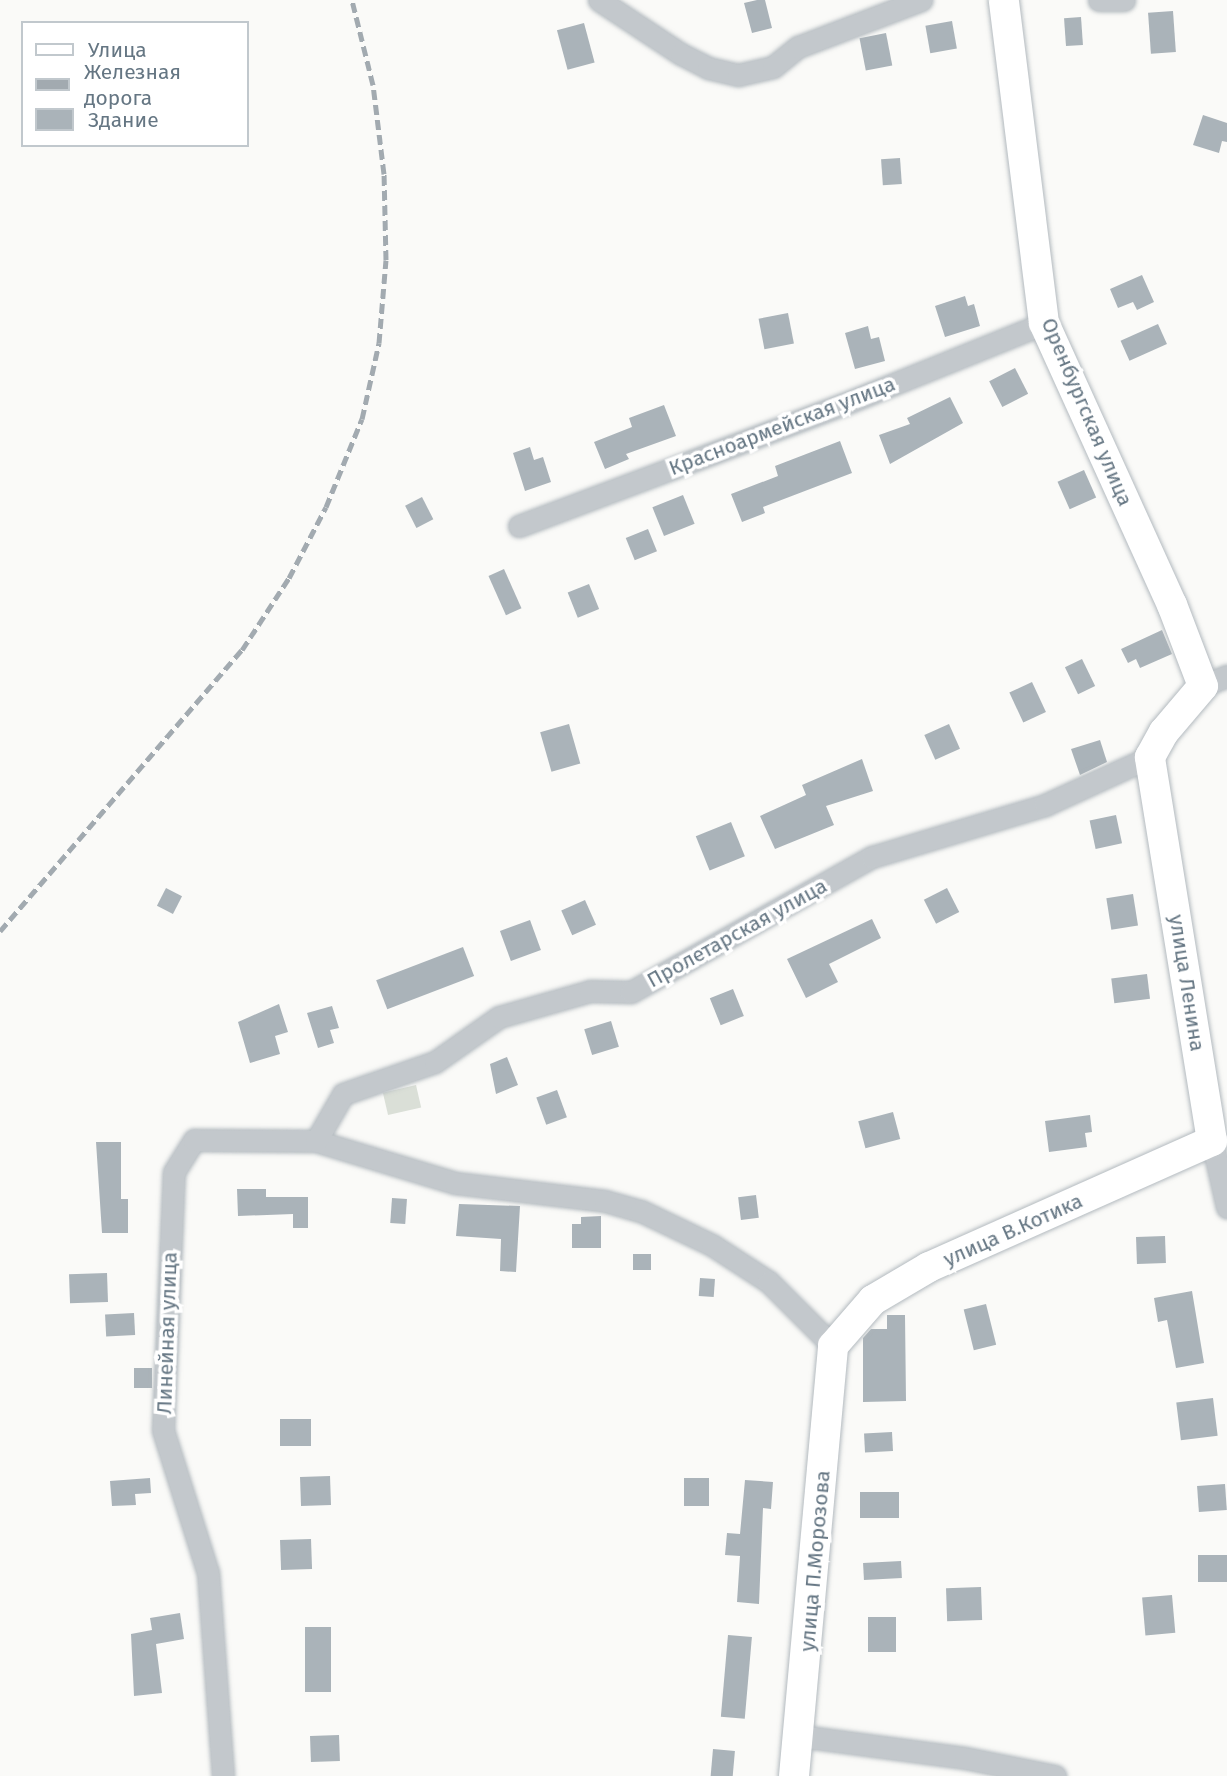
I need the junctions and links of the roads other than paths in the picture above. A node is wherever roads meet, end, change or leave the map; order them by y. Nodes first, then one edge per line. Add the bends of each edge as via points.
1 (599, 0) edge
2 (921, 0) edge
3 (1004, 0) edge
4 (1099, 0) edge
5 (1124, 0) edge
6 (1044, 323) junction
7 (519, 526) dead end
8 (1215, 681) edge
9 (1150, 757) junction
10 (316, 1141) junction
11 (1212, 1141) junction
12 (1227, 1207) edge
13 (833, 1346) junction
14 (800, 1735) junction
15 (223, 1776) edge
16 (794, 1776) edge
17 (1055, 1776) edge

1 - 2 street via 681,54 738,75 773,67 798,47
3 - 6 street, Оренбургская улица
4 - 5 street
6 - 7 street, Красноармейская улица
6 - 8 street, Оренбургская улица via 1172,605
8 - 9 street via 1164,732
9 - 10 street, Пролетарская улица via 1045,805 872,857 631,992 590,991 499,1017 435,1062 343,1094
9 - 11 street, улица Ленина
10 - 13 street via 455,1183 605,1201 641,1211 712,1245 769,1282
10 - 15 street, Линейная улица via 194,1140 174,1172 163,1430 208,1573
11 - 12 street, улица Ленина
11 - 13 street, улица В.Котика via 929,1267 873,1300
13 - 14 street, улица П.Морозова
14 - 16 street, улица П.Морозова
14 - 17 street

